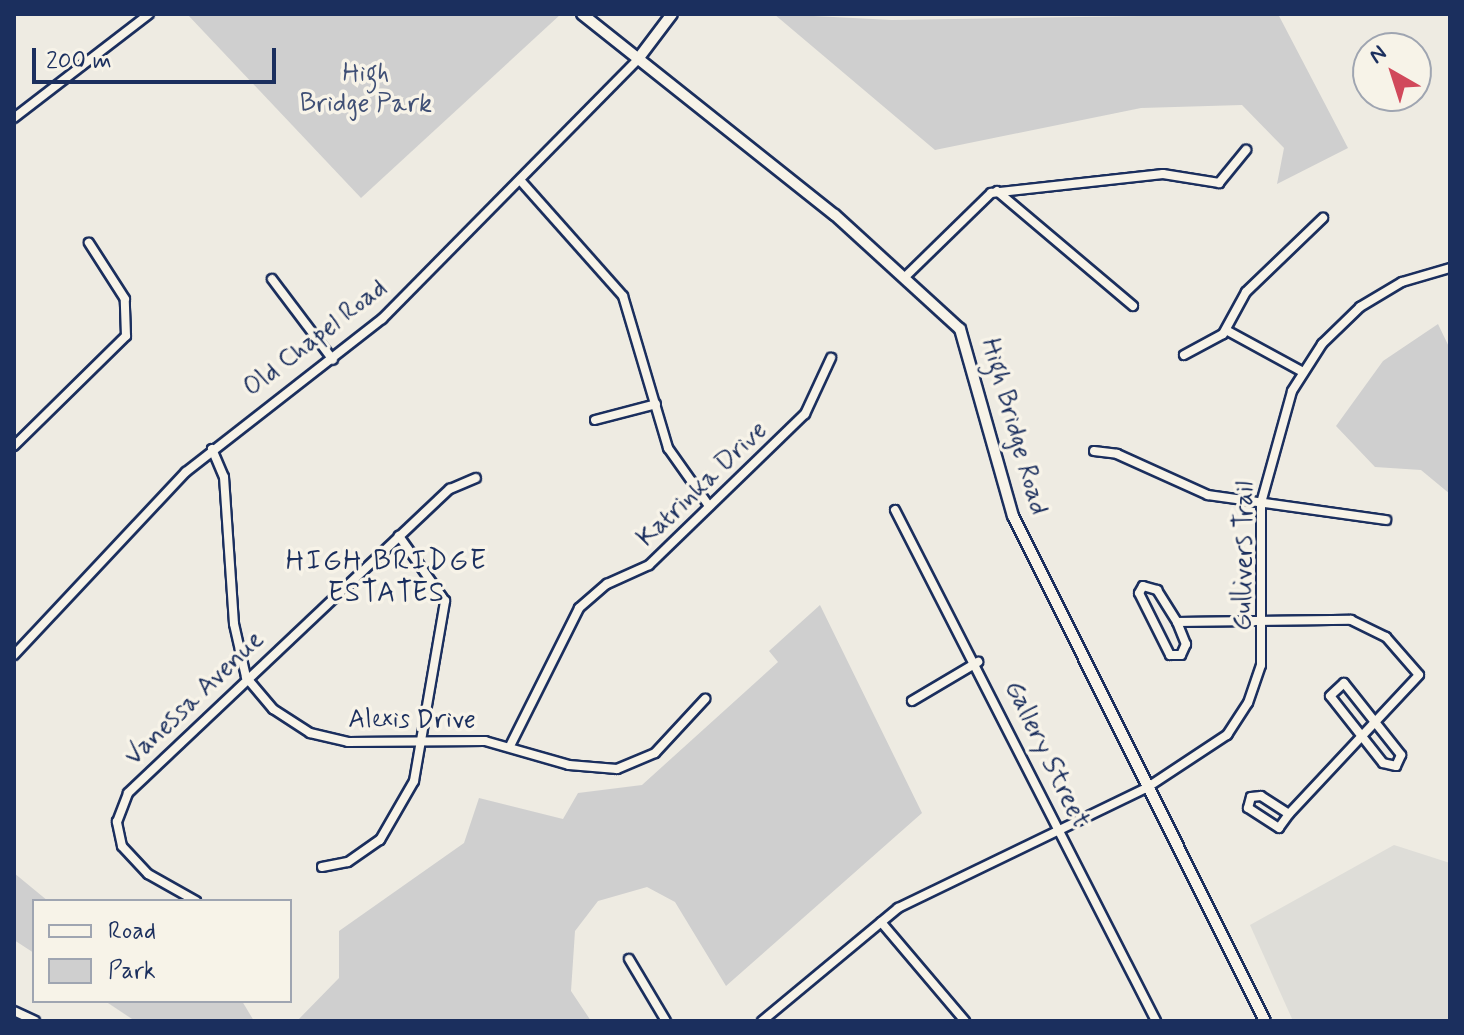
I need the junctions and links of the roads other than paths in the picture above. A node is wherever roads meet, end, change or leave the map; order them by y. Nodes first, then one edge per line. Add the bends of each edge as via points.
1 (149, 14) edge
2 (582, 14) edge
3 (672, 14) edge
4 (638, 59) junction
5 (14, 118) edge
6 (1246, 150) dead end
7 (520, 180) junction
8 (997, 191) junction
9 (1323, 218) dead end
10 (89, 243) dead end
11 (1450, 268) edge
12 (906, 276) junction
13 (272, 279) dead end
14 (1133, 306) dead end
15 (1226, 330) junction
16 (1184, 355) dead end
17 (831, 358) dead end
18 (333, 360) junction
19 (1303, 372) junction
20 (656, 404) junction
21 (595, 420) dead end
22 (14, 446) edge
23 (212, 449) junction
24 (1094, 451) dead end
25 (476, 478) dead end
26 (1261, 503) junction
27 (709, 506) junction
28 (895, 510) dead end
29 (1386, 520) dead end
30 (399, 536) junction
31 (1264, 619) junction
32 (1177, 622) junction
33 (14, 655) edge
34 (978, 662) junction
35 (246, 677) junction
36 (705, 699) dead end
37 (912, 701) dead end
38 (1373, 719) junction
39 (1359, 733) junction
40 (420, 736) junction
41 (511, 744) junction
42 (1148, 787) junction
43 (1289, 814) junction
44 (1060, 828) junction
45 (322, 867) dead end
46 (193, 899) edge
47 (881, 922) junction
48 (629, 959) dead end
49 (14, 1011) edge
50 (35, 1021) edge
51 (666, 1021) edge
52 (762, 1021) edge
53 (965, 1021) edge
54 (1156, 1021) edge
55 (1265, 1021) edge

1 - 5 street
2 - 4 street, High Bridge Road
3 - 4 street, Old Chapel Road
4 - 7 street, Old Chapel Road
4 - 12 street, High Bridge Road
6 - 8 street via 1219,183 1163,174
7 - 18 street, Old Chapel Road
7 - 20 street via 623,296
8 - 12 street via 975,203
8 - 14 street
9 - 15 street via 1246,292
10 - 22 street via 125,299 126,336
11 - 19 street, Gullivers Trail via 1402,282 1360,307
12 - 42 street, High Bridge Road via 965,337 1013,516
13 - 18 street
15 - 16 street
15 - 19 street
17 - 27 street, Katrinka Drive via 810,408
18 - 23 street, Old Chapel Road
19 - 26 street, Gullivers Trail via 1278,425
20 - 21 street
20 - 27 street via 671,454
23 - 33 street, Old Chapel Road
23 - 35 street, Alexis Drive via 224,477 234,624
24 - 26 street via 1117,454 1186,489
25 - 30 street, Vanessa Avenue via 455,485
26 - 29 street
26 - 31 street, Gullivers Trail
27 - 41 street, Katrinka Drive via 649,565 607,584 579,608
28 - 34 street, Gallery Street
30 - 35 street, Vanessa Avenue
30 - 40 street via 445,601
31 - 32 street
31 - 38 street via 1361,623 1386,637 1420,676
31 - 42 street, Gullivers Trail via 1259,675 1241,717 1213,748
32 - 32 street via 1186,644 1176,657 1140,590 1153,587
34 - 37 street
34 - 44 street, Gallery Street
35 - 40 street, Alexis Drive via 273,709 326,739
35 - 46 street, Vanessa Avenue via 138,781 118,817 119,840 132,860
36 - 41 street, Alexis Drive via 673,738 625,767 588,769
38 - 39 street
38 - 39 street via 1401,755 1396,766 1383,763
38 - 39 street via 1344,683 1331,688
39 - 43 street
40 - 41 street, Alexis Drive
40 - 45 street via 412,790 393,826 348,862
42 - 44 street, Gullivers Trail
42 - 55 street, High Bridge Road
43 - 43 street via 1261,796 1247,802 1275,829
44 - 47 street, Gullivers Trail
44 - 54 street, Gallery Street
47 - 52 street, Gullivers Trail
47 - 53 street
48 - 51 street
49 - 50 street

